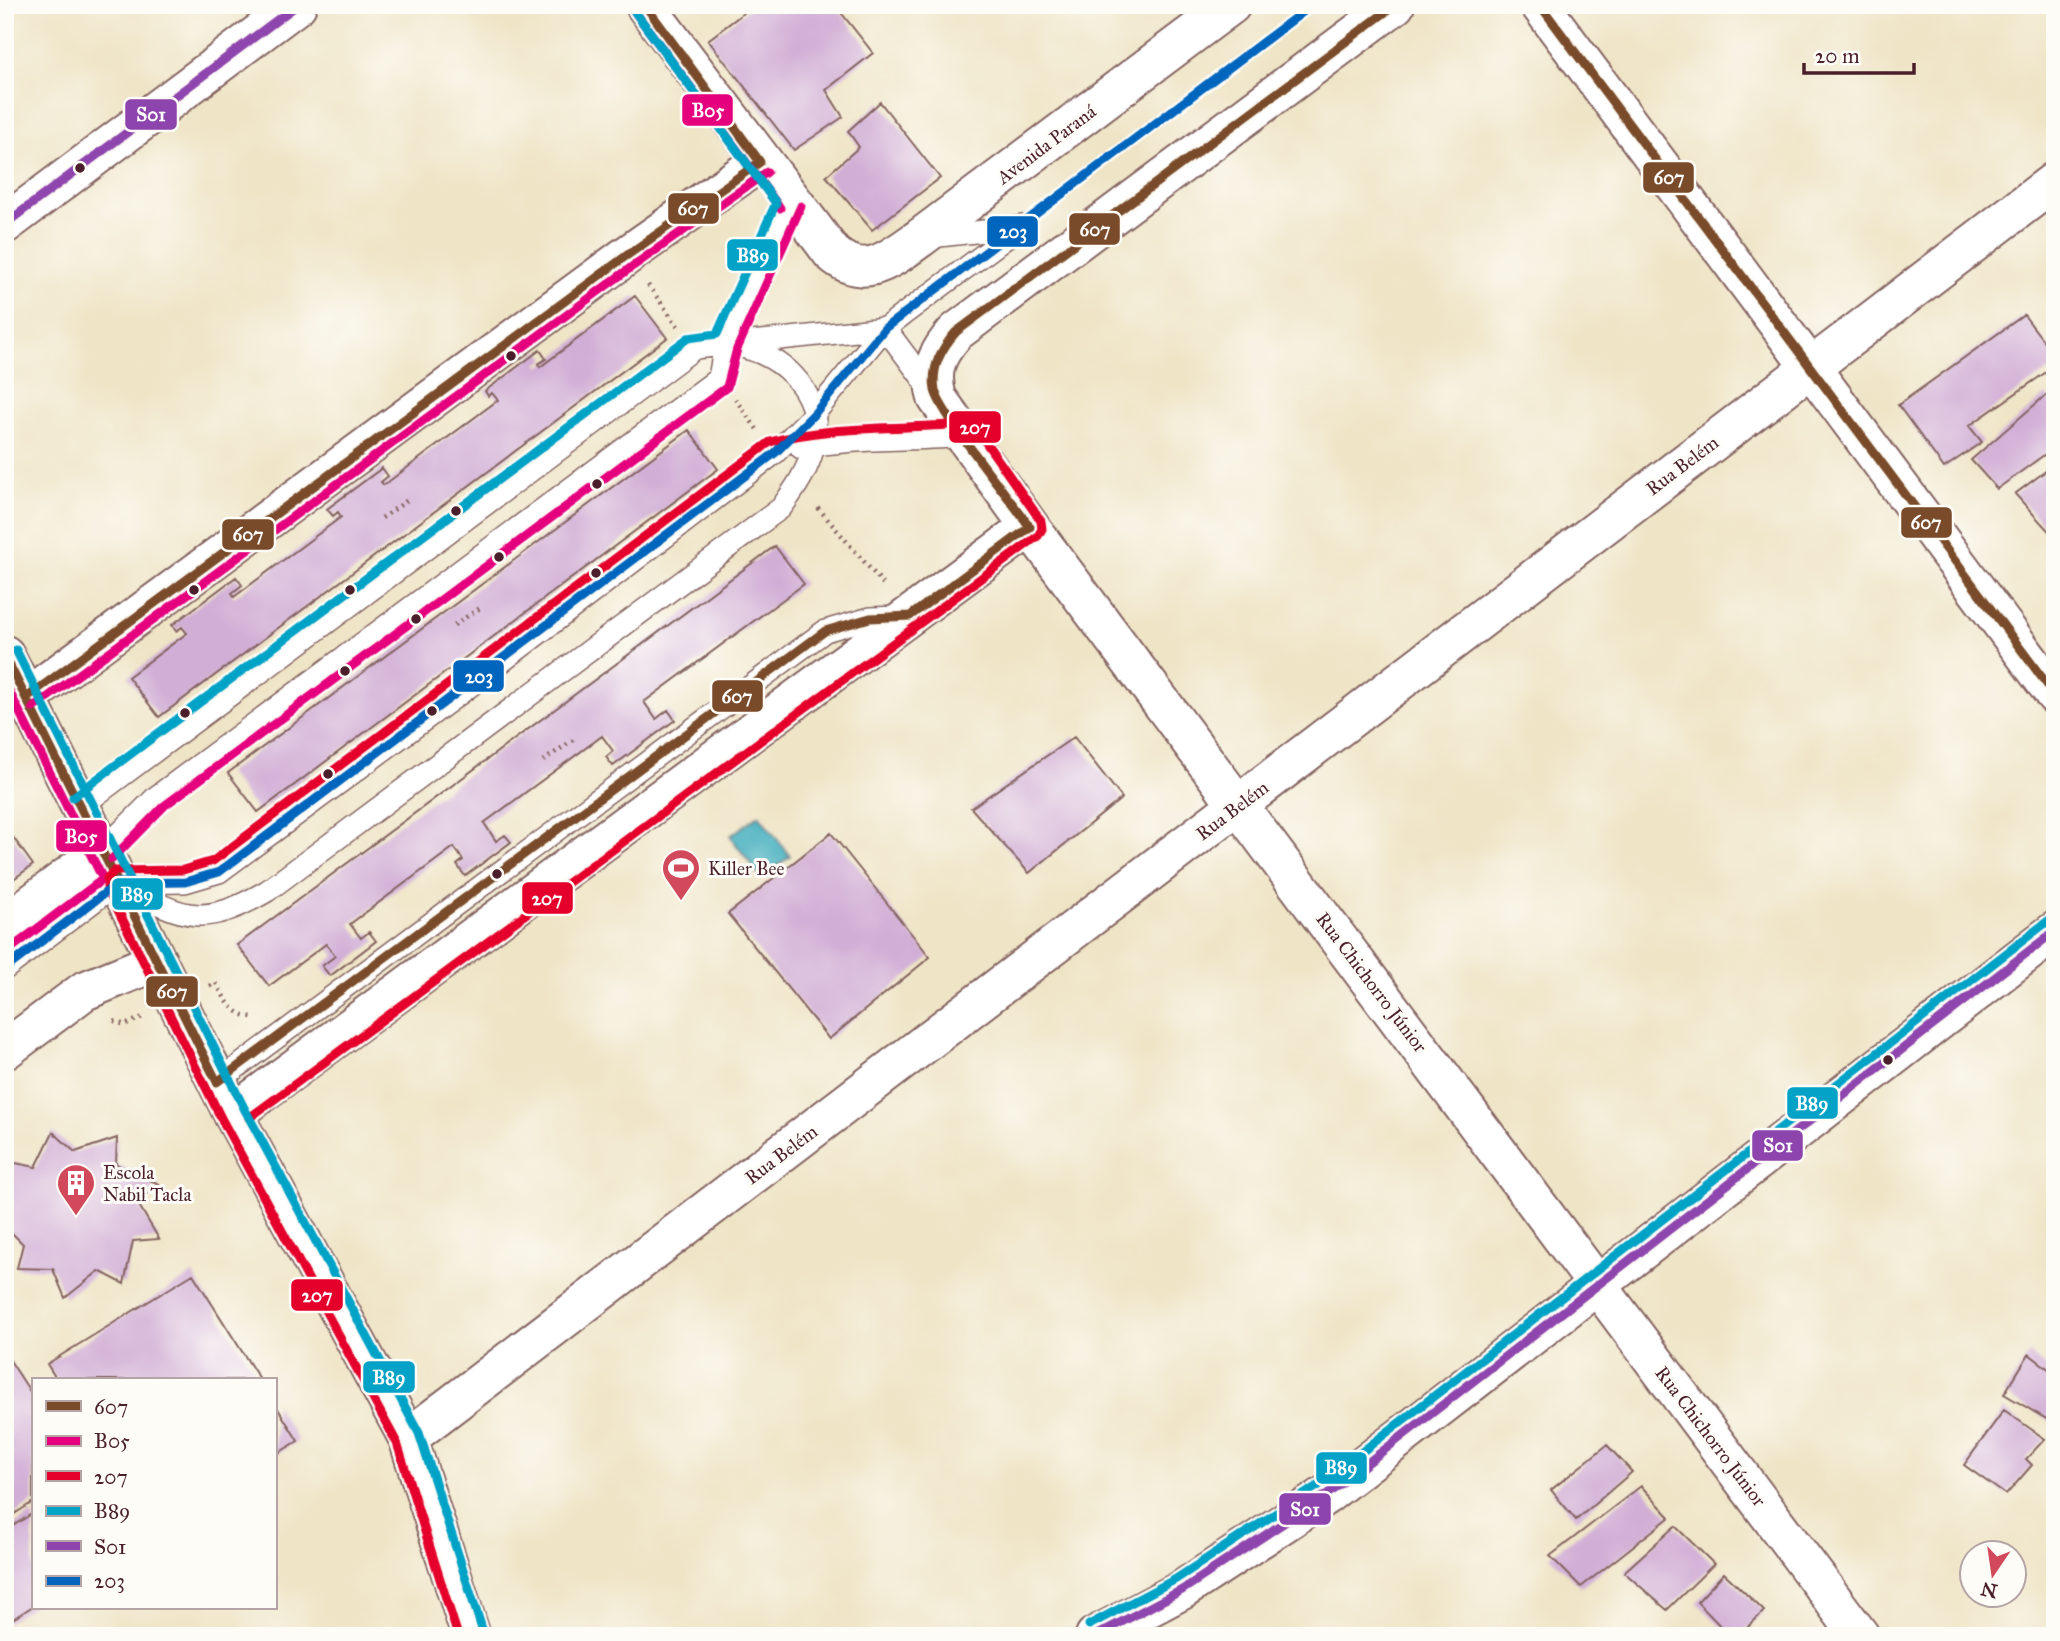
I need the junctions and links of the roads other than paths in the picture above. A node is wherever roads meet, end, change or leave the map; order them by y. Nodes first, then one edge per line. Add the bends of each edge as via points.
1 (296, 5) edge
2 (645, 5) edge
3 (1231, 5) edge
4 (1395, 5) edge
5 (1540, 5) edge
6 (760, 162) junction
7 (2055, 181) edge
8 (790, 201) junction
9 (5, 224) edge
10 (920, 238) junction
11 (886, 328) junction
12 (725, 345) junction
13 (1810, 368) junction
14 (937, 398) junction
15 (814, 414) junction
16 (966, 436) junction
17 (814, 445) junction
18 (775, 453) junction
19 (1030, 527) junction
20 (5, 655) edge
21 (2055, 695) edge
22 (26, 698) junction
23 (1240, 804) junction
24 (80, 807) junction
25 (111, 867) junction
26 (5, 923) edge
27 (2055, 931) edge
28 (157, 961) junction
29 (5, 969) edge
30 (5, 1050) edge
31 (225, 1098) junction
32 (1598, 1284) junction
33 (408, 1438) junction
34 (1097, 1635) edge
35 (471, 1636) edge
36 (1860, 1636) edge

1 - 9 street
2 - 6 street
3 - 10 street, Avenida Paraná
4 - 14 street via 956,332 934,362
5 - 13 street
6 - 8 street
6 - 22 street
7 - 13 street, Rua Belém
8 - 10 street, Avenida Paraná via 832,253 854,267 875,265
8 - 12 lane
10 - 11 lane via 1022,226
11 - 12 lane
11 - 14 lane, Rua Chichorro Júnior
11 - 15 lane
12 - 15 lane via 746,346 770,355 790,370 805,390
12 - 24 lane via 695,348
12 - 25 lane via 719,379 156,797
13 - 21 street
13 - 23 street, Rua Belém
14 - 16 street, Rua Chichorro Júnior
15 - 17 lane
15 - 18 lane
16 - 17 lane
16 - 19 street, Rua Chichorro Júnior
17 - 18 lane
17 - 25 lane via 799,485 781,508 267,891 207,917 170,911
18 - 25 lane via 219,872 185,882
19 - 23 street, Rua Chichorro Júnior
19 - 31 street
20 - 22 street
22 - 24 street
23 - 32 street, Rua Chichorro Júnior
23 - 33 street, Rua Belém
24 - 25 street
25 - 26 street
25 - 28 street
25 - 29 lane
27 - 32 street
28 - 30 street via 84,991
28 - 31 street
31 - 33 street
32 - 34 street via 1265,1538 1182,1590
32 - 36 street, Rua Chichorro Júnior
33 - 35 street

